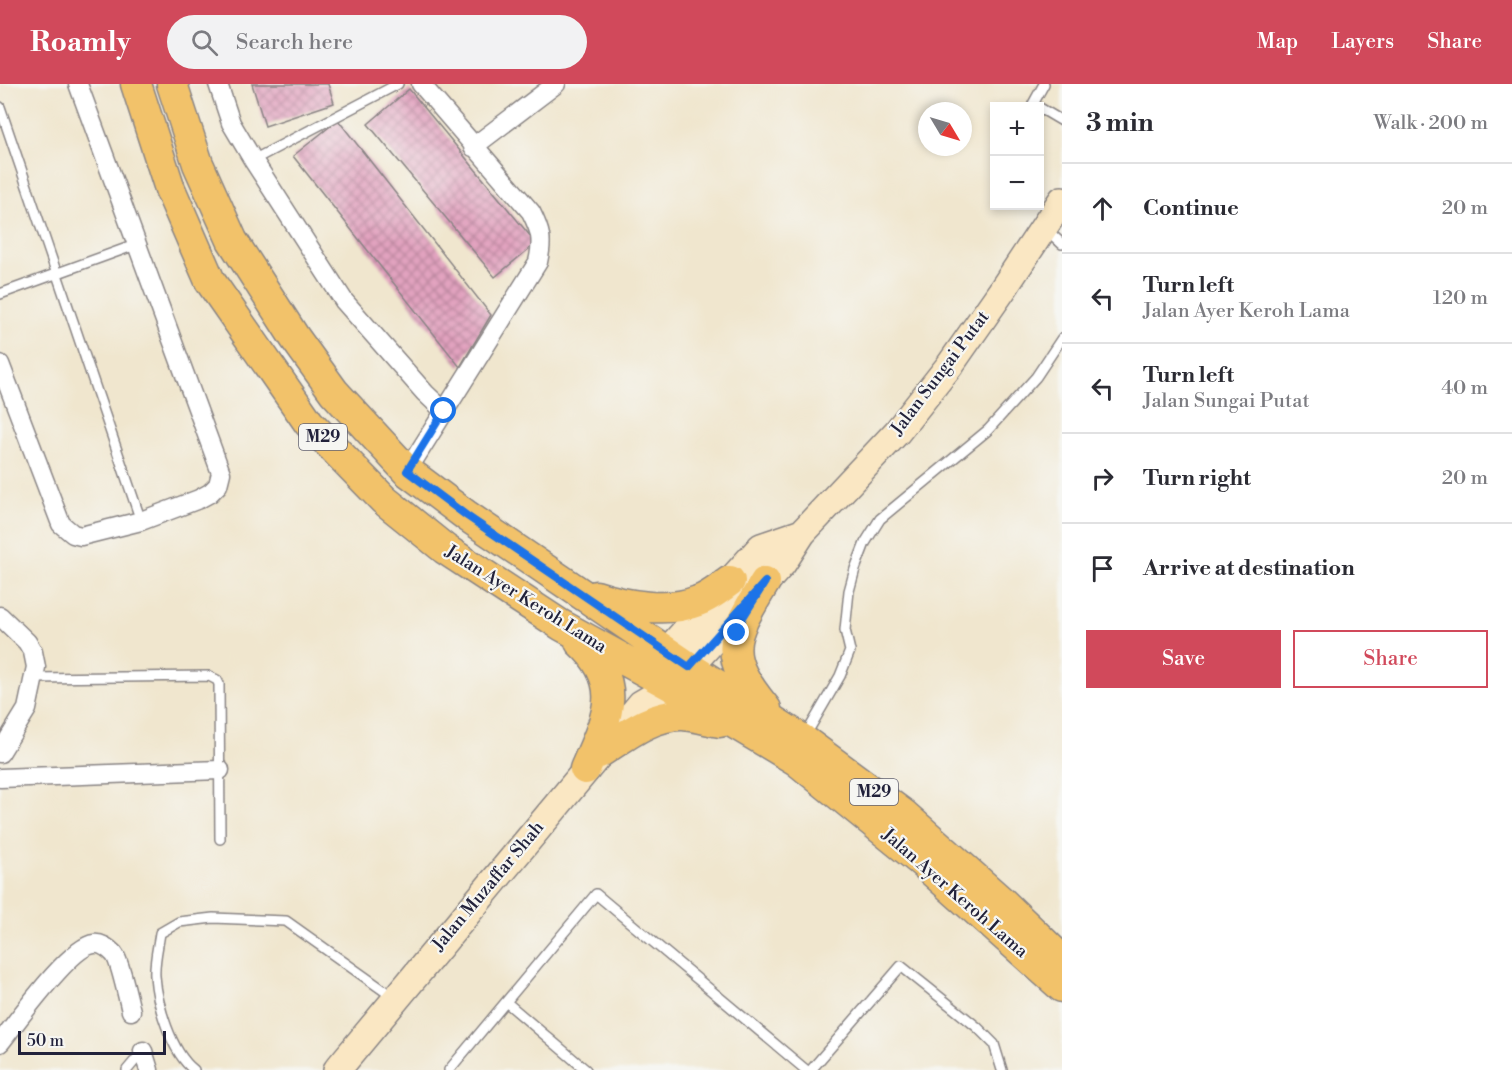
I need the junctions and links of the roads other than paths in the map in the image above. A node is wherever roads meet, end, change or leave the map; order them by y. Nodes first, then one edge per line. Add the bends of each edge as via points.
1 (78, 84) edge
2 (136, 84) edge
3 (172, 84) edge
4 (218, 84) edge
5 (398, 84) edge
6 (420, 84) edge
7 (556, 84) edge
8 (1044, 84) edge
9 (1034, 102) edge
10 (0, 106) edge
11 (1044, 110) edge
12 (1062, 121) edge
13 (473, 147) junction
14 (253, 160) junction
15 (1062, 200) edge
16 (1053, 236) edge
17 (138, 244) junction
18 (56, 273) junction
19 (0, 294) edge
20 (1062, 338) edge
21 (0, 364) edge
22 (444, 411) junction
23 (407, 471) junction
24 (141, 521) junction
25 (802, 533) junction
26 (730, 581) junction
27 (765, 582) junction
28 (571, 587) junction
29 (0, 615) edge
30 (561, 625) junction
31 (669, 669) junction
32 (34, 678) junction
33 (768, 730) junction
34 (803, 740) junction
35 (0, 753) edge
36 (592, 761) junction
37 (220, 771) junction
38 (0, 778) edge
39 (220, 839) dead end
40 (1062, 960) edge
41 (1062, 987) edge
42 (395, 998) junction
43 (506, 1002) junction
44 (131, 1011) dead end
45 (0, 1043) edge
46 (143, 1051) joint
47 (455, 1067) edge
48 (127, 1070) edge
49 (149, 1070) edge
50 (194, 1070) edge
51 (337, 1070) edge
52 (586, 1070) edge
53 (806, 1070) edge
54 (811, 1070) edge
55 (1002, 1070) edge

1 - 17 street
2 - 30 main road, Jalan Ayer Keroh Lama / M29 via 170,189 210,281 309,423 384,501 445,549
3 - 23 main road, Jalan Ayer Keroh Lama / M29 via 198,164 232,240 334,392
4 - 14 street via 231,123
5 - 14 lane
6 - 13 street
7 - 13 street
8 - 9 lane
10 - 18 lane
11 - 12 lane
13 - 22 street via 531,212 542,244 538,262
14 - 22 street via 344,301
15 - 16 main road, Jalan Sungai Putat
16 - 25 main road, Jalan Sungai Putat via 1001,292 897,432
17 - 18 lane
17 - 24 street via 221,473 218,485 210,493
18 - 19 lane
18 - 24 lane
20 - 34 lane via 1036,377 988,430 880,519 865,543 849,591 845,630 850,651
21 - 24 street via 66,530 81,536
22 - 23 street
23 - 28 main road, Jalan Ayer Keroh Lama / M29
25 - 26 main road, Jalan Sungai Putat via 761,547
25 - 27 main road, Jalan Sungai Putat
26 - 28 main road via 698,601 667,606 619,602
26 - 31 main road, Jalan Sungai Putat
27 - 31 main road, Jalan Sungai Putat
27 - 33 main road via 743,617 735,652
28 - 31 main road, Jalan Ayer Keroh Lama / M29
29 - 32 street via 33,652
30 - 31 main road, Jalan Ayer Keroh Lama / M29
30 - 36 main road via 586,647 607,679 608,704
31 - 33 main road, Jalan Ayer Keroh Lama / M29
31 - 36 main road, Jalan Muzaffar Shah
32 - 35 street via 27,710
32 - 37 lane via 209,676 219,684
33 - 34 main road, Jalan Ayer Keroh Lama / M29
33 - 36 main road via 672,716 644,725
33 - 41 main road, Jalan Ayer Keroh Lama / M29 via 796,760 922,862
34 - 40 main road, Jalan Ayer Keroh Lama / M29 via 903,814
36 - 42 main road, Jalan Muzaffar Shah
37 - 38 street
37 - 39 lane
42 - 50 lane via 286,921 213,918 179,922 160,933 155,975 166,1029 186,1064
42 - 51 main road, Jalan Muzaffar Shah
43 - 47 lane
43 - 52 lane
43 - 53 lane via 596,894
44 - 45 street via 116,956 105,946 93,944 62,965
46 - 48 lane
46 - 49 street
54 - 55 lane via 902,966 994,1044

